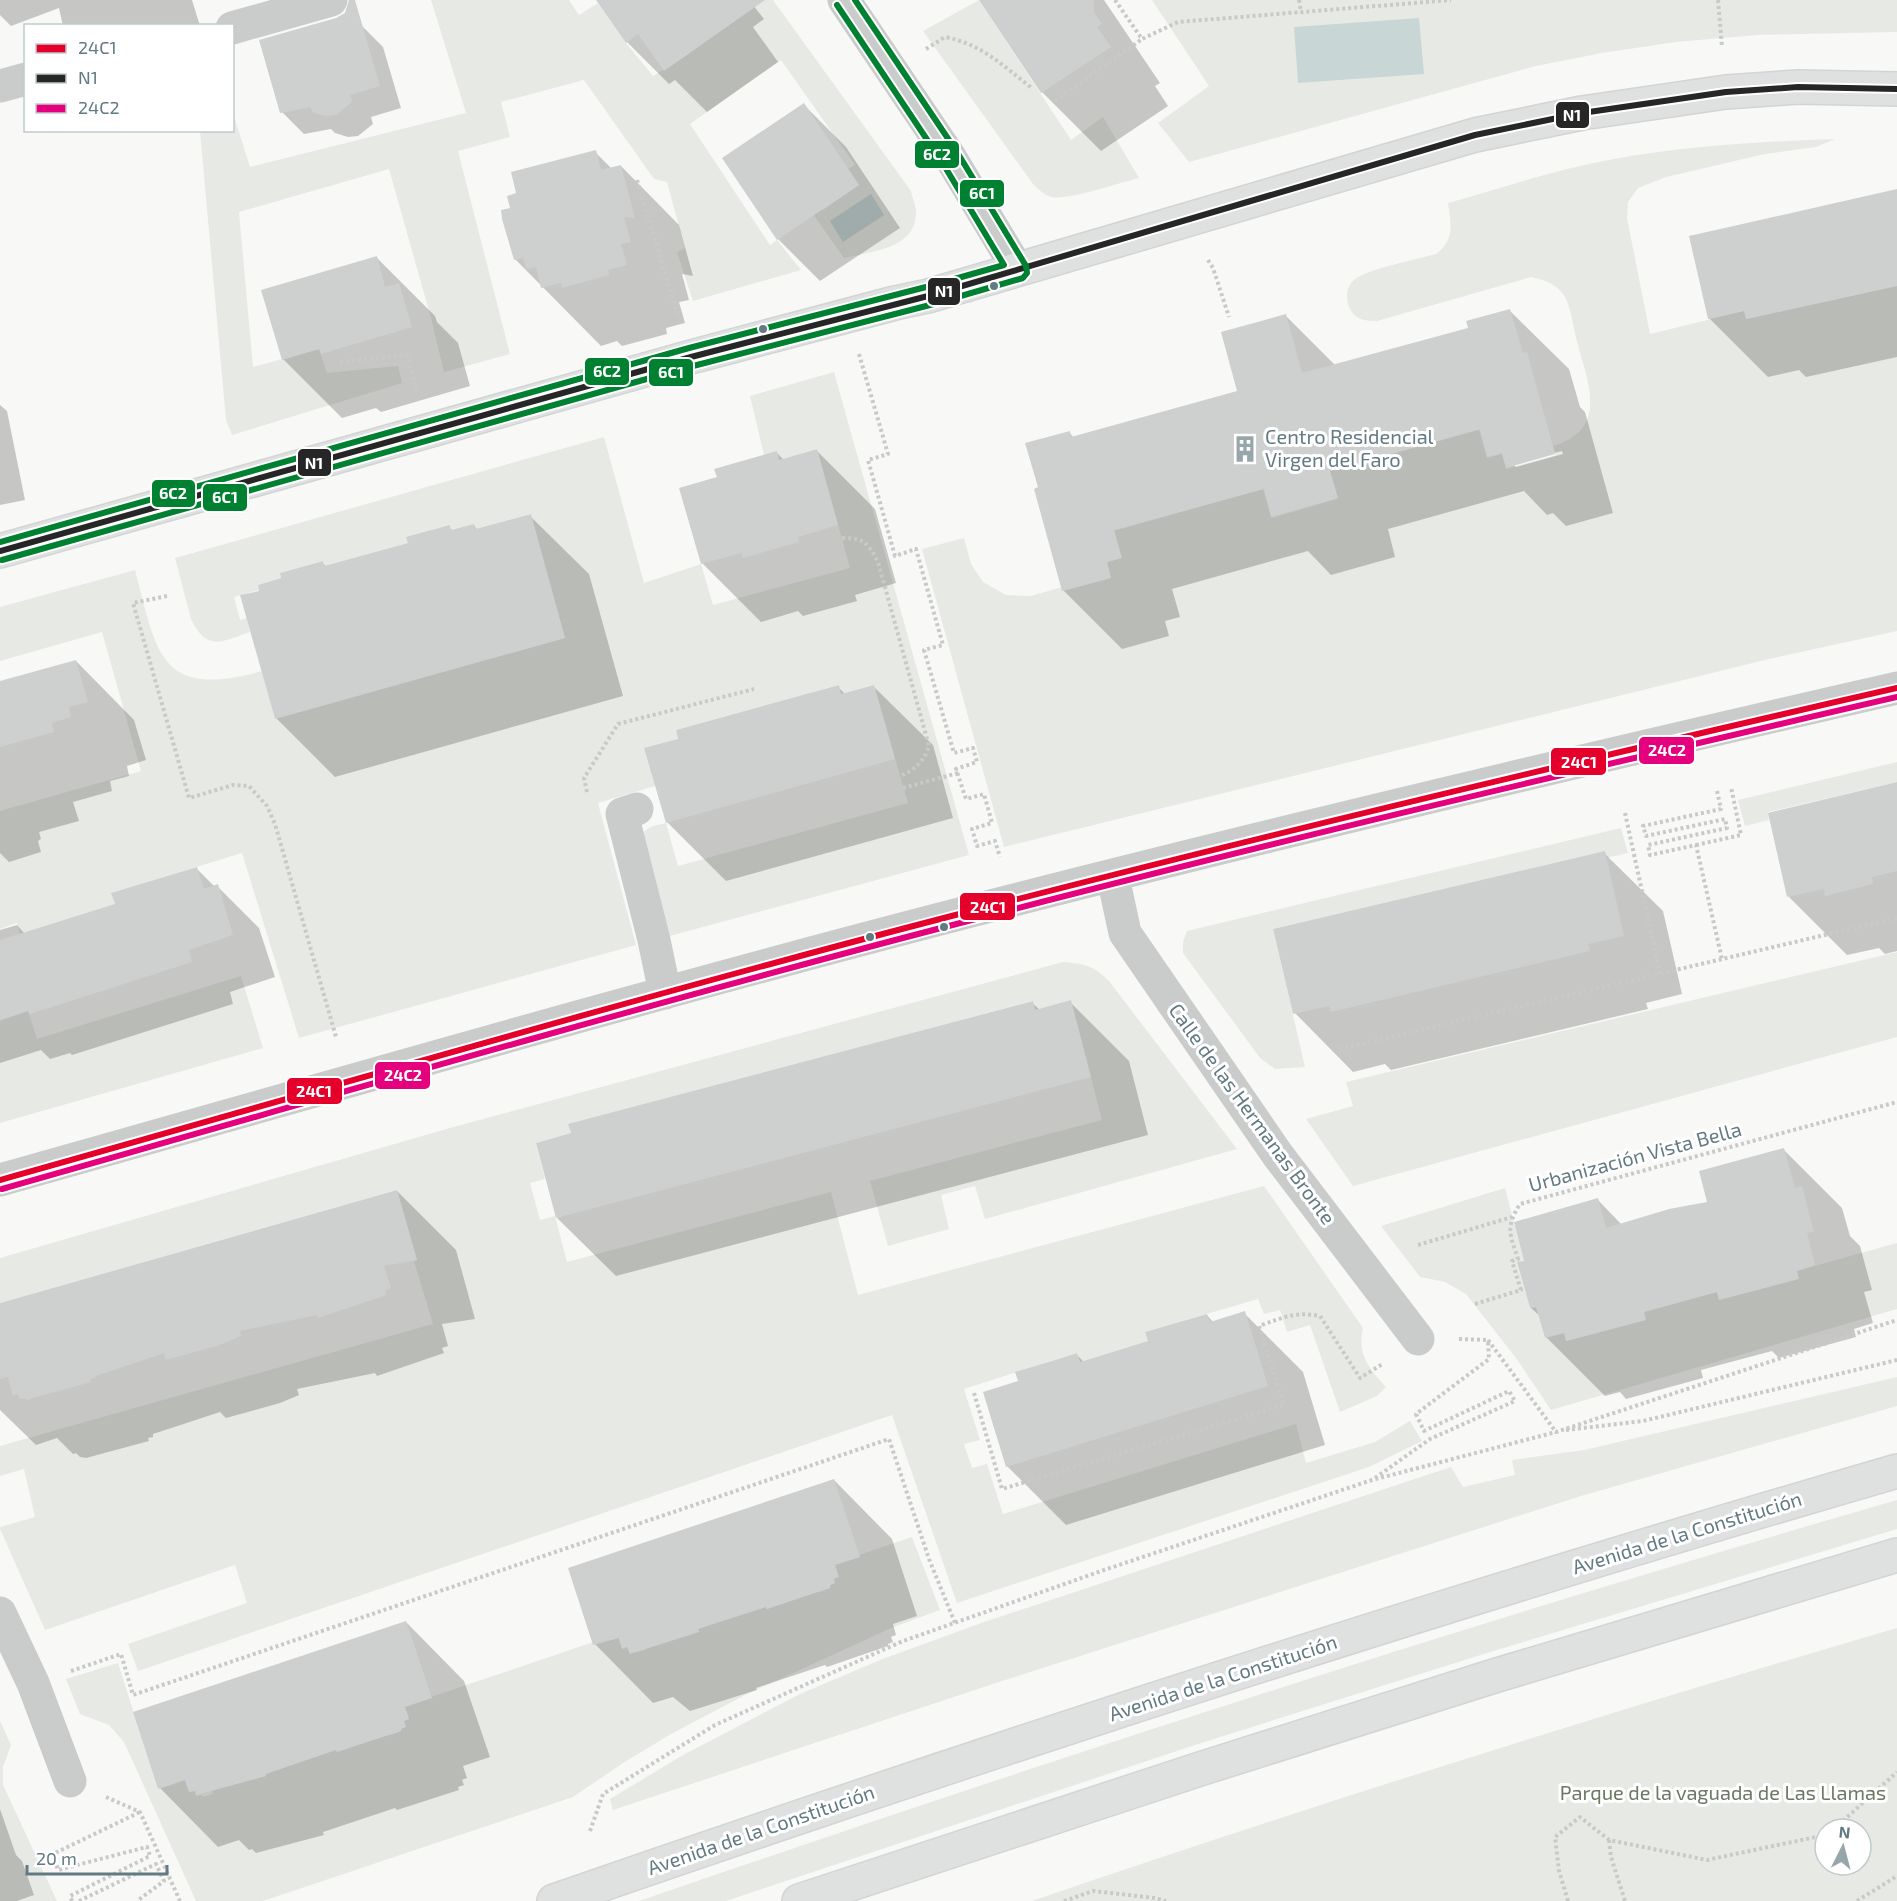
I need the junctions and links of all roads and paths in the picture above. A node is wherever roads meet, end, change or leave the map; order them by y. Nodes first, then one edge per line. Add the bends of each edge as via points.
1 (331, 0) edge
2 (844, 0) edge
3 (1114, 0) edge
4 (1299, 0) edge
5 (1450, 0) edge
6 (1718, 0) edge
7 (1301, 11) junction
8 (234, 27) edge
9 (1142, 39) junction
10 (933, 45) dead end
11 (1722, 47) dead end
12 (24, 80) edge
13 (0, 87) edge
14 (1033, 89) dead end
15 (1897, 89) edge
16 (1055, 101) dead end
17 (637, 180) dead end
18 (1208, 260) dead end
19 (1018, 270) junction
20 (675, 306) dead end
21 (848, 315) junction
22 (1229, 317) dead end
23 (340, 362) dead end
24 (414, 380) dead end
25 (842, 537) dead end
26 (0, 551) edge
27 (166, 596) dead end
28 (1897, 688) edge
29 (958, 773) junction
30 (900, 776) dead end
31 (1731, 787) dead end
32 (903, 788) dead end
33 (1717, 791) dead end
34 (637, 808) dead end
35 (1625, 813) dead end
36 (1696, 845) junction
37 (1000, 857) dead end
38 (1113, 876) junction
39 (1897, 918) edge
40 (1722, 959) junction
41 (1660, 974) junction
42 (665, 993) junction
43 (336, 1037) dead end
44 (1339, 1049) dead end
45 (1897, 1102) edge
46 (0, 1180) edge
47 (1512, 1216) junction
48 (1418, 1245) dead end
49 (1475, 1304) dead end
50 (1897, 1320) edge
51 (1418, 1339) dead end
52 (1897, 1360) edge
53 (1372, 1371) dead end
54 (974, 1393) dead end
55 (1556, 1432) junction
56 (1897, 1471) edge
57 (1372, 1480) junction
58 (1897, 1555) edge
59 (0, 1613) edge
60 (955, 1623) junction
61 (63, 1674) dead end
62 (1897, 1772) edge
63 (70, 1781) dead end
64 (1847, 1817) edge
65 (590, 1831) dead end
66 (1813, 1838) edge
67 (1609, 1840) junction
68 (1897, 1876) edge
69 (72, 1901) edge
70 (79, 1901) edge
71 (137, 1901) edge
72 (180, 1901) edge
73 (554, 1901) edge
74 (799, 1901) edge
75 (1064, 1901) edge
76 (1166, 1901) edge
77 (1568, 1901) edge
78 (1625, 1901) edge
79 (1857, 1901) edge

1 - 8 street
2 - 19 street via 950,157
3 - 9 path
4 - 7 path
5 - 7 path
6 - 11 path
7 - 9 path via 1178,22
9 - 16 path
10 - 14 path via 945,38 964,41
12 - 13 street
15 - 19 main road via 1798,87 1726,92 1485,132
17 - 20 path
18 - 22 path
19 - 21 main road
21 - 26 main road
21 - 29 path via 888,454 868,460 895,556 916,549 944,645 924,650 954,753 973,748 977,762 956,769
23 - 24 path via 407,355
25 - 30 path via 859,538 871,548 878,562 929,746 926,757
27 - 43 path via 133,603 189,798 233,785 249,786 267,806
28 - 38 street via 1398,804
29 - 32 path
29 - 37 path via 966,799 984,794 992,823 972,829 977,846 995,841
31 - 36 path via 1741,835
33 - 36 path via 1721,809 1643,826 1646,836 1725,819 1727,828 1648,845 1650,855
34 - 42 street via 622,814
35 - 41 path
36 - 40 path
38 - 42 street
38 - 51 street, Calle de las Hermanas Bronte via 1125,933 1277,1154
39 - 40 path
40 - 41 path
41 - 44 path
42 - 46 street
45 - 47 path, Urbanización Vista Bella via 1520,1204
47 - 48 path
47 - 49 path, Urbanización Vista Bella via 1509,1231 1518,1259 1512,1261 1521,1290
50 - 55 path
52 - 55 path via 1643,1421
53 - 54 path via 1360,1378 1320,1316 1290,1316 1259,1326 1284,1405 1002,1489
55 - 57 path
55 - 57 path via 1488,1340 1489,1359 1416,1414 1424,1431 1509,1391 1515,1401 1430,1439
56 - 73 main road, Avenida de la Constitución via 1166,1695
57 - 60 path
58 - 74 main road via 1494,1676
59 - 63 street via 33,1683
60 - 61 path via 889,1439 133,1695 121,1654
60 - 65 path via 903,1641 715,1725 603,1794
62 - 64 path
66 - 67 path via 1707,1860
67 - 77 path via 1580,1816 1555,1837
67 - 78 path
68 - 79 path
69 - 72 path via 70,1896 150,1856 147,1847 58,1870 53,1854 140,1812
70 - 71 path via 156,1864 164,1881
75 - 76 path via 1093,1891

